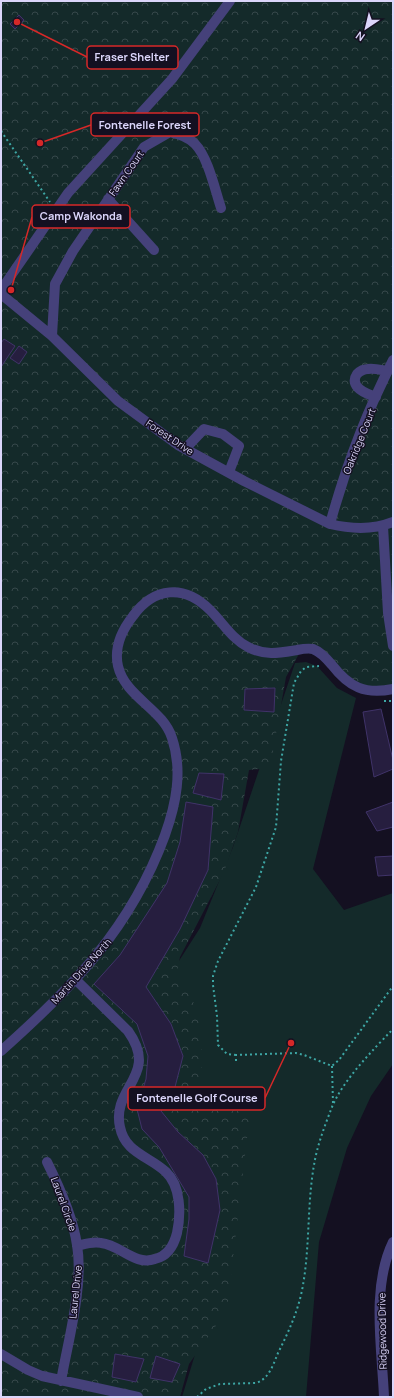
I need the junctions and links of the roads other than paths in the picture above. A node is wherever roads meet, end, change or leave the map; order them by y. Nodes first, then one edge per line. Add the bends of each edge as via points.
1 (230, 1) edge
2 (108, 199) junction
3 (221, 208) dead end
4 (154, 250) dead end
5 (1, 290) edge
6 (1, 294) edge
7 (52, 336) junction
8 (393, 360) edge
9 (388, 371) junction
10 (376, 397) junction
11 (185, 449) junction
12 (229, 472) junction
13 (330, 524) junction
14 (388, 524) edge
15 (393, 646) edge
16 (393, 689) edge
17 (75, 979) junction
18 (1, 1051) edge
19 (48, 1162) dead end
20 (393, 1242) edge
21 (77, 1246) junction
22 (1, 1354) edge
23 (61, 1381) junction
24 (138, 1397) edge
25 (384, 1397) edge

1 - 5 street via 172,79 68,193
2 - 3 street, Fawn Court via 144,147 170,132 183,135 195,144 204,158
2 - 4 street
2 - 7 street, Fawn Court via 73,251 55,284
6 - 7 street, Forest Drive
7 - 11 street, Forest Drive via 118,401
8 - 9 street, Oakridge Court
9 - 10 street, Oakridge Court
9 - 10 street via 369,368 359,372 355,377 359,389
10 - 13 street, Oakridge Court via 340,488
11 - 12 street, Forest Drive
11 - 12 street via 204,429 223,434 239,446
12 - 13 street, Forest Drive
13 - 14 street, Forest Drive via 350,528
14 - 15 street via 388,614
16 - 17 street, Martin Drive North via 372,691 351,684 327,658 312,649 269,654 247,647 231,634 209,609 178,592 162,592 148,599 133,615 122,634 117,659 121,675 127,684 163,721 171,734 178,763 175,800 157,858 137,898 115,933
17 - 18 street, Martin Drive North
17 - 21 street via 134,1039 139,1063 120,1108 120,1128 132,1149 167,1172 173,1181 180,1213 176,1239 172,1247 162,1257 154,1260 138,1260 102,1243
19 - 21 street, Laurel Circle via 67,1209
20 - 25 street, Ridgewood Drive via 386,1260 381,1290
21 - 23 street, Laurel Drive via 76,1297
22 - 23 street via 28,1370
23 - 24 street

